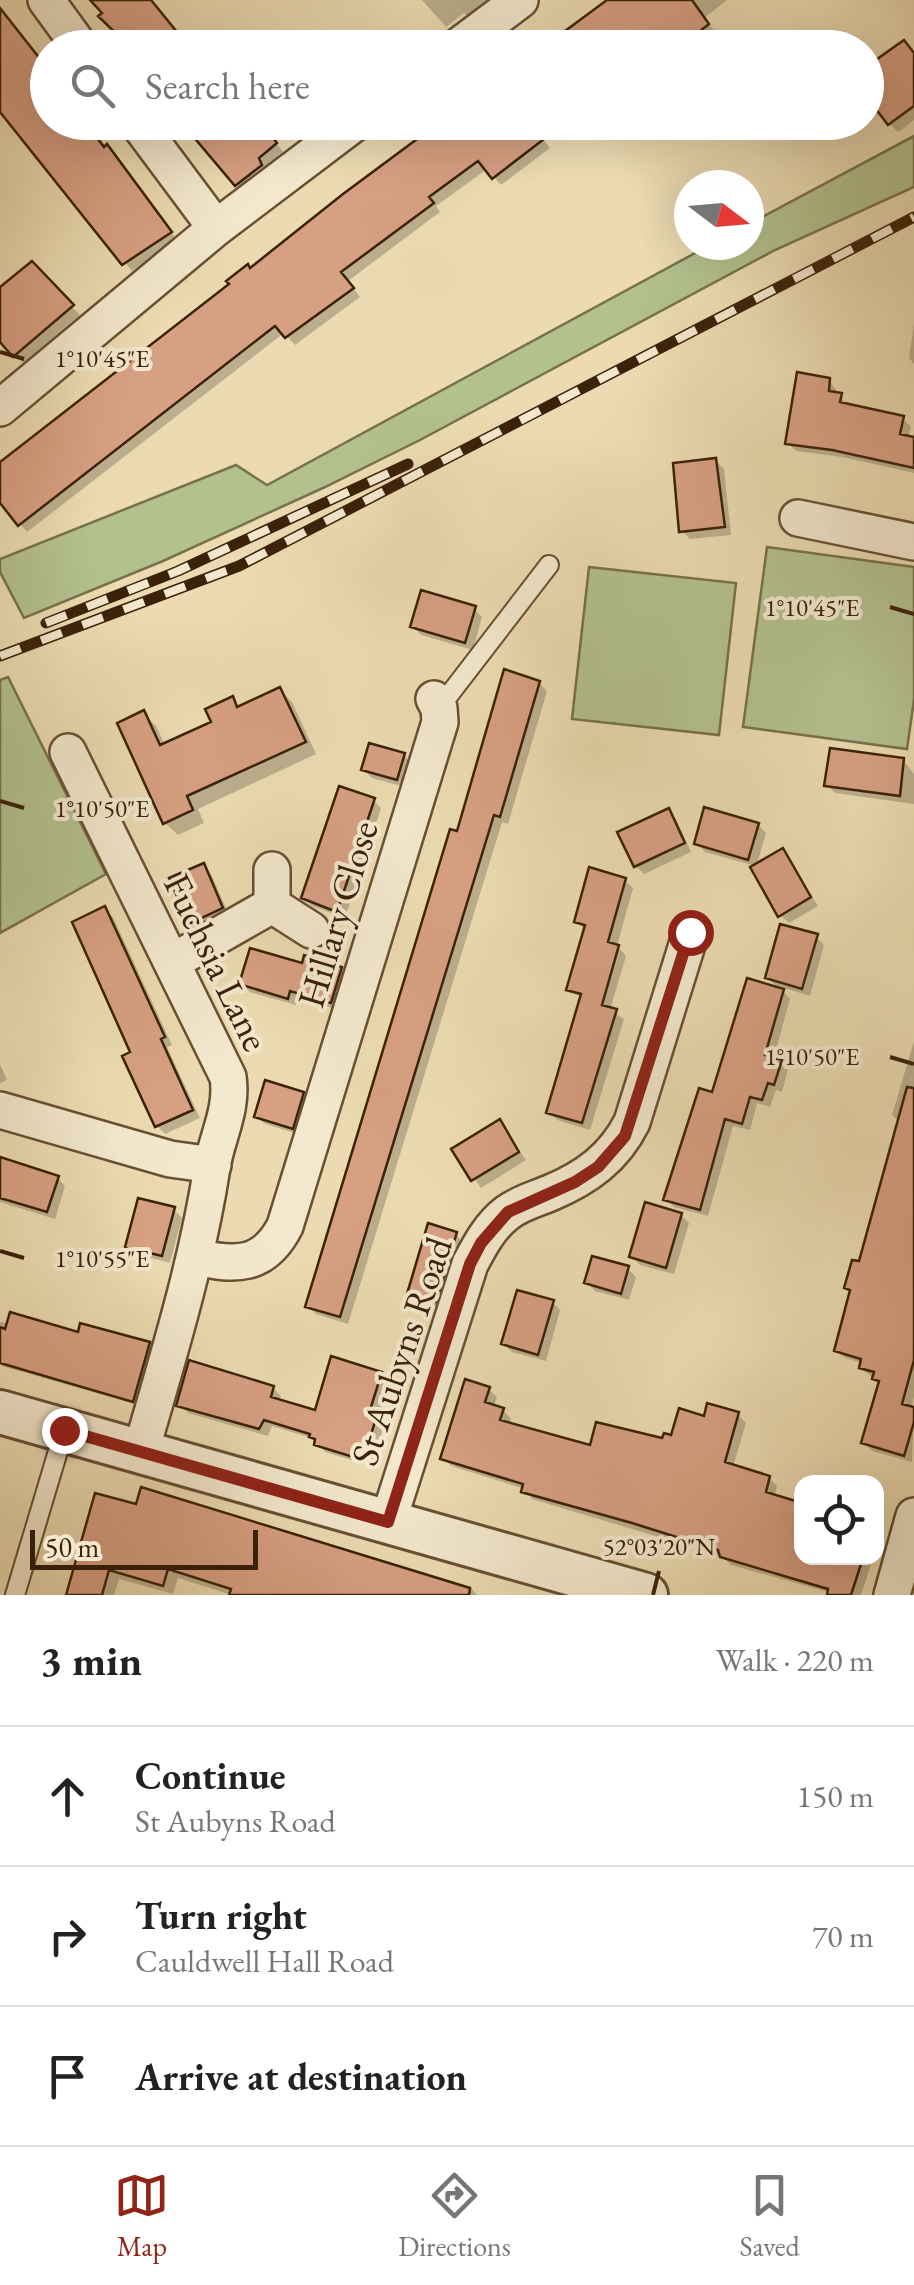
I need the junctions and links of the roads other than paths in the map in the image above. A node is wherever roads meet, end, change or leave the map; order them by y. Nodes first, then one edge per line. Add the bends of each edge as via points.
1 (46, 0) edge
2 (520, 0) edge
3 (68, 30) edge
4 (480, 30) edge
5 (150, 140) edge
6 (332, 140) edge
7 (216, 228) junction
8 (0, 408) edge
9 (798, 518) dead end
10 (914, 542) edge
11 (549, 565) dead end
12 (436, 704) joint
13 (68, 752) dead end
14 (312, 930) dead end
15 (690, 932) dead end
16 (172, 962) junction
17 (0, 1110) edge
18 (212, 1165) junction
19 (196, 1257) junction
20 (0, 1412) edge
21 (64, 1430) junction
22 (141, 1451) junction
23 (914, 1516) edge
24 (388, 1522) junction
25 (15, 1595) edge
26 (646, 1595) edge
27 (892, 1595) edge

1 - 3 street
2 - 4 street
5 - 7 street
6 - 7 street
7 - 8 street
9 - 10 street
11 - 12 lane
12 - 19 street, Hillary Close via 440,722 285,1226 269,1250 251,1260 226,1264
13 - 16 street, Fuchsia Lane
14 - 16 street via 272,888
15 - 24 street, St Aubyns Road via 625,1136 575,1182 508,1212 476,1254
16 - 18 street, Fuchsia Lane via 228,1078 229,1106
17 - 18 street
18 - 19 street, Fuchsia Lane
19 - 22 street, Fuchsia Lane
20 - 21 street
21 - 22 street
21 - 25 lane
22 - 24 street
23 - 27 street
24 - 26 street

